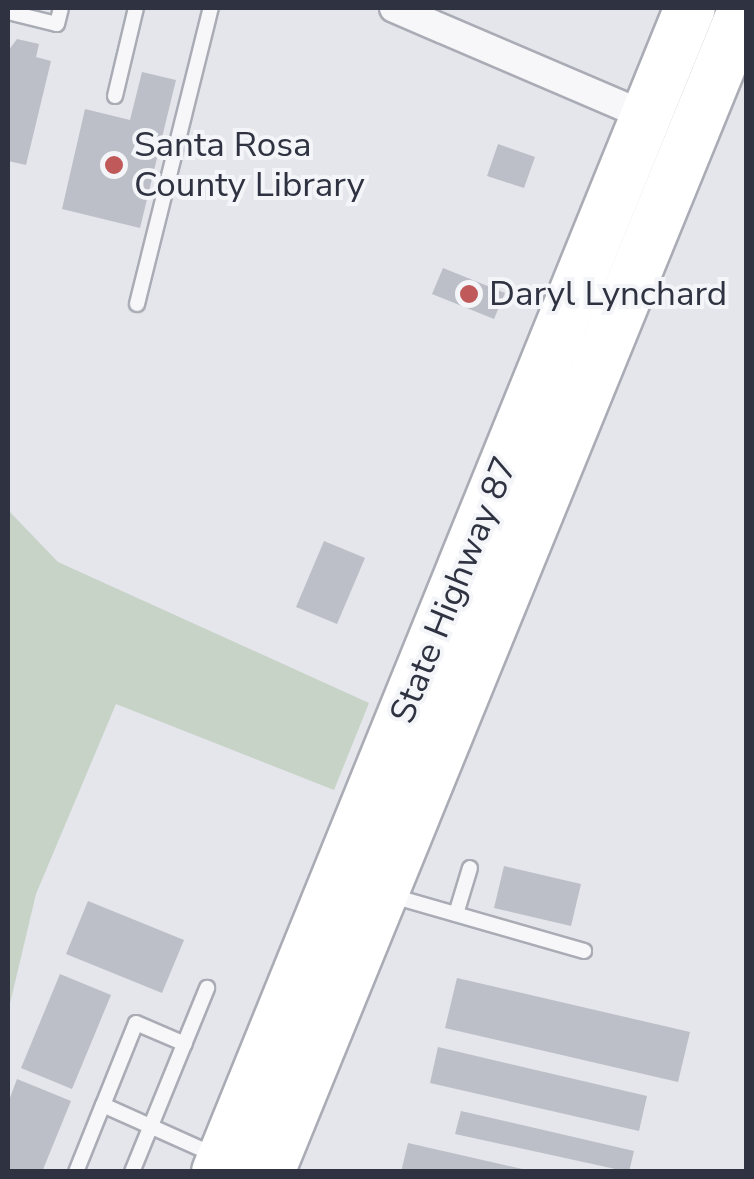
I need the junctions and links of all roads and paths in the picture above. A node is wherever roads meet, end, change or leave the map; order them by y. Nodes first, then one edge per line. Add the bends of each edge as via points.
1 (61, 8) edge
2 (136, 8) edge
3 (210, 8) edge
4 (394, 8) edge
5 (690, 8) edge
6 (725, 8) edge
7 (744, 8) edge
8 (8, 12) edge
9 (115, 96) dead end
10 (646, 116) junction
11 (137, 304) dead end
12 (487, 506) junction
13 (528, 540) junction
14 (470, 868) dead end
15 (383, 893) junction
16 (456, 914) junction
17 (360, 950) junction
18 (584, 952) dead end
19 (207, 988) dead end
20 (185, 1044) junction
21 (103, 1105) junction
22 (151, 1126) junction
23 (220, 1165) edge
24 (76, 1172) edge
25 (132, 1172) edge
26 (269, 1172) edge

1 - 8 lane via 57,24
2 - 9 lane
3 - 11 lane
4 - 10 street
5 - 10 highway, State Highway 87
6 - 10 street via 694,71
7 - 13 highway
10 - 12 highway, State Highway 87
10 - 13 street via 648,195 552,436
12 - 17 street via 468,598 350,906 347,926
12 - 23 highway, State Highway 87
13 - 15 highway
14 - 16 lane
15 - 16 lane
15 - 17 highway
16 - 18 lane
17 - 26 highway
19 - 20 lane
20 - 21 lane via 136,1023
20 - 22 lane
21 - 22 lane
21 - 24 lane
22 - 23 lane
22 - 25 lane

